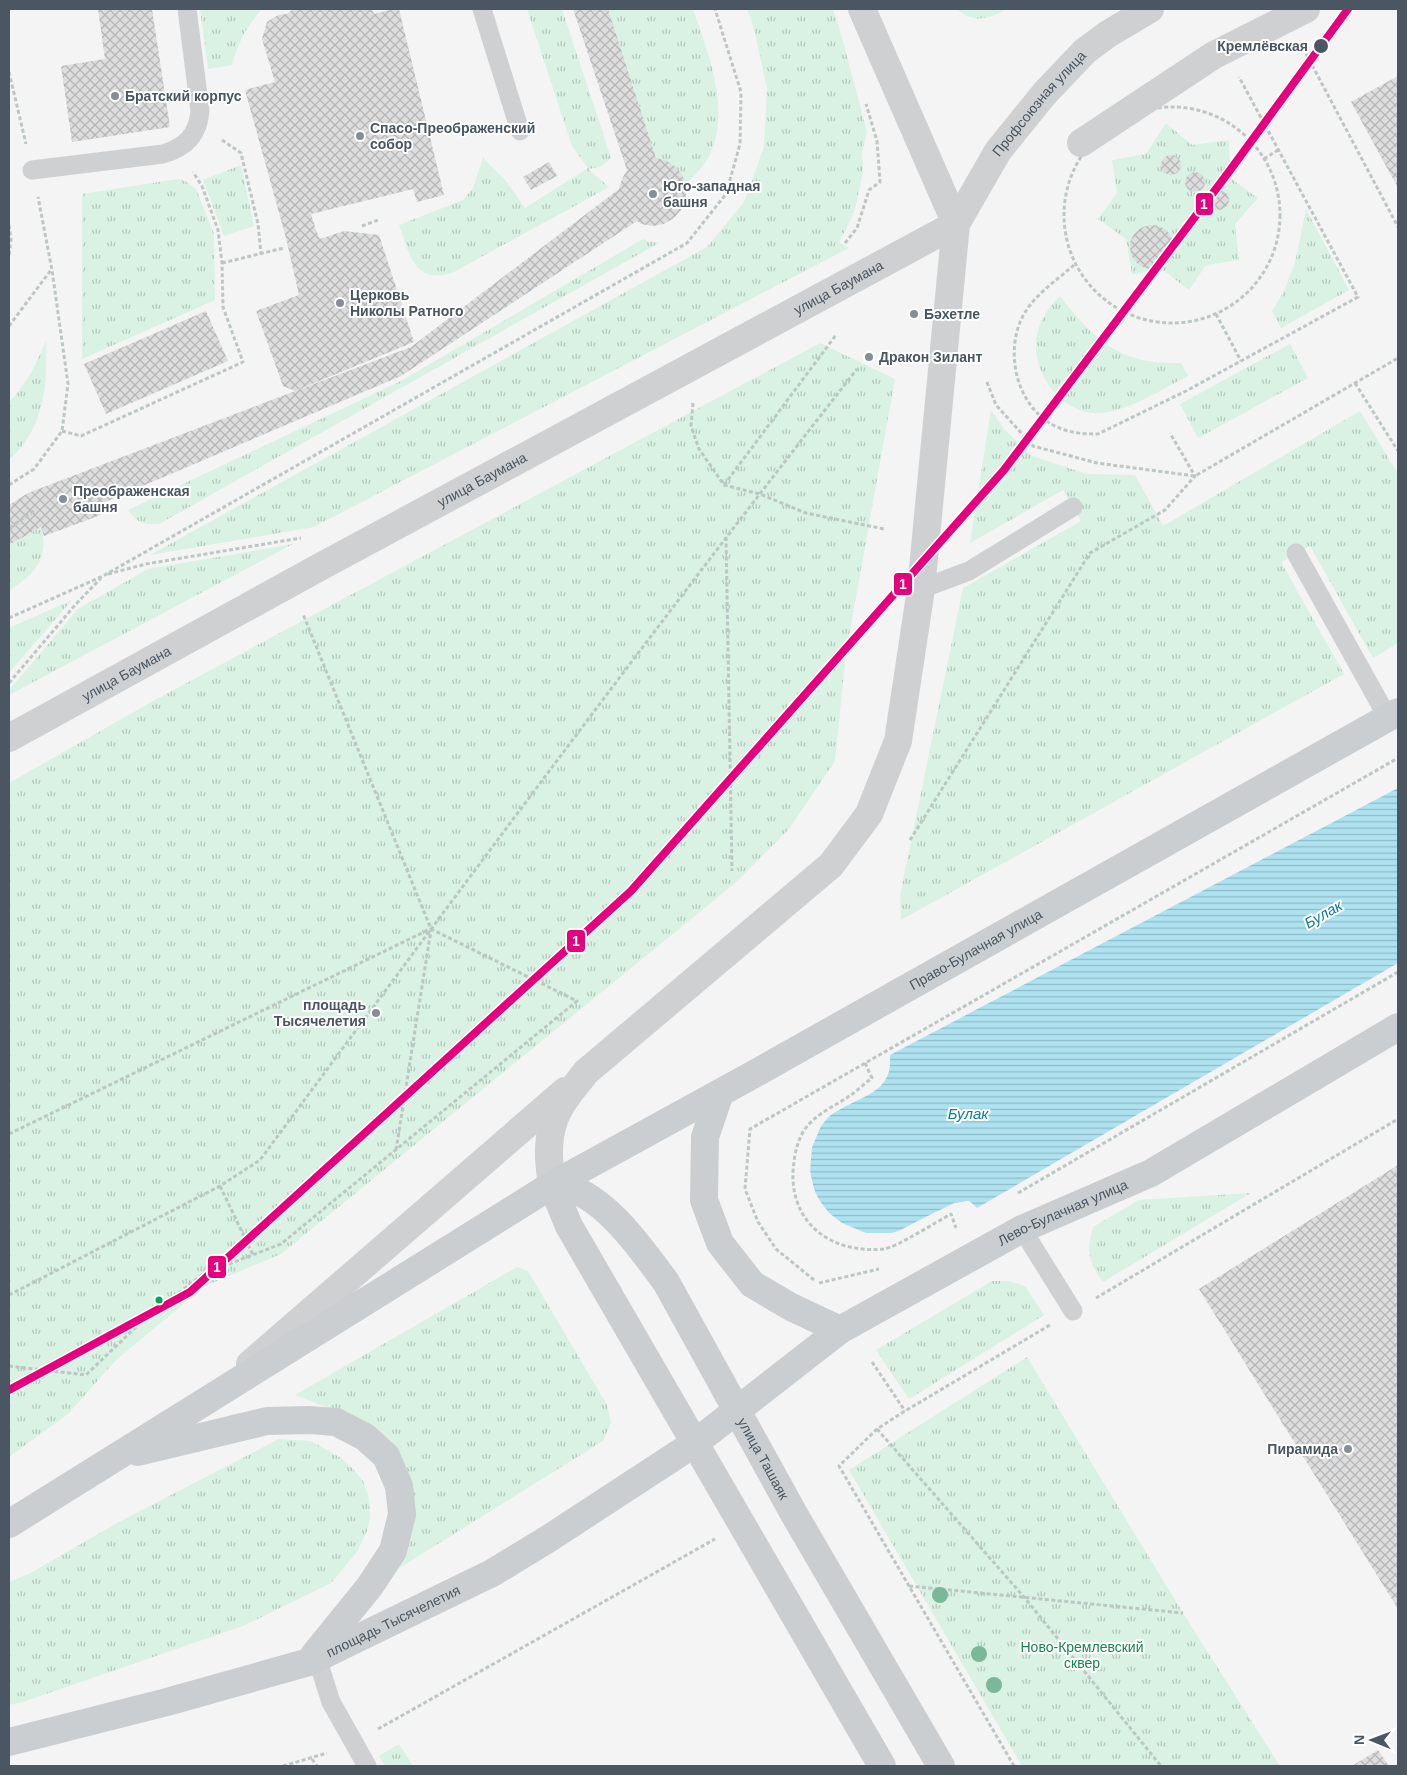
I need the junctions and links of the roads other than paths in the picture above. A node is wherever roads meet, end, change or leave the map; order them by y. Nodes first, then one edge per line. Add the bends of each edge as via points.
1 (187, 9) edge
2 (482, 9) edge
3 (862, 9) edge
4 (1150, 9) edge
5 (1297, 14) edge
6 (520, 131) dead end
7 (1081, 143) dead end
8 (32, 170) road end
9 (956, 224) junction
10 (1073, 507) dead end
11 (1296, 553) dead end
12 (921, 588) junction
13 (1393, 715) edge
14 (9, 738) edge
15 (1398, 1027) edge
16 (586, 1072) junction
17 (720, 1093) junction
18 (552, 1185) junction
19 (1022, 1229) junction
20 (1073, 1311) road end
21 (840, 1330) junction
22 (219, 1391) junction
23 (736, 1411) junction
24 (694, 1443) junction
25 (116, 1457) junction
26 (9, 1524) edge
27 (313, 1660) junction
28 (9, 1742) edge
29 (367, 1766) edge
30 (882, 1766) edge
31 (941, 1766) edge

1 - 8 lane via 200,110 192,136 179,148 162,154
2 - 6 lane
3 - 9 street
4 - 9 street, Профсоюзная улица via 1085,51 1045,93 998,151
5 - 7 street via 1214,55
9 - 12 street
9 - 14 street, улица Баумана
10 - 12 lane via 969,571
11 - 13 lane
12 - 16 street via 898,741 869,814 831,865
13 - 17 main road, Право-Булачная улица
15 - 19 main road, Лево-Булачная улица via 1151,1173
16 - 18 street via 558,1109 550,1136 548,1164
16 - 22 street
17 - 18 main road, Право-Булачная улица
17 - 21 main road via 705,1137 704,1200 720,1243 752,1284
18 - 22 main road
18 - 23 main road, улица Ташаяк via 574,1190 594,1202 616,1220 640,1247 666,1282
18 - 24 main road via 569,1226
19 - 20 lane
19 - 21 main road, Лево-Булачная улица
21 - 23 main road, Лево-Булачная улица
22 - 25 main road
23 - 24 main road, площадь Тысячелетия
23 - 31 main road, улица Ташаяк
24 - 27 main road, площадь Тысячелетия via 492,1573
24 - 30 main road
25 - 26 main road
25 - 27 main road via 267,1421 309,1420 336,1422 364,1437 386,1456 399,1486 402,1514 393,1551
27 - 28 main road, площадь Тысячелетия
27 - 29 lane via 331,1702

